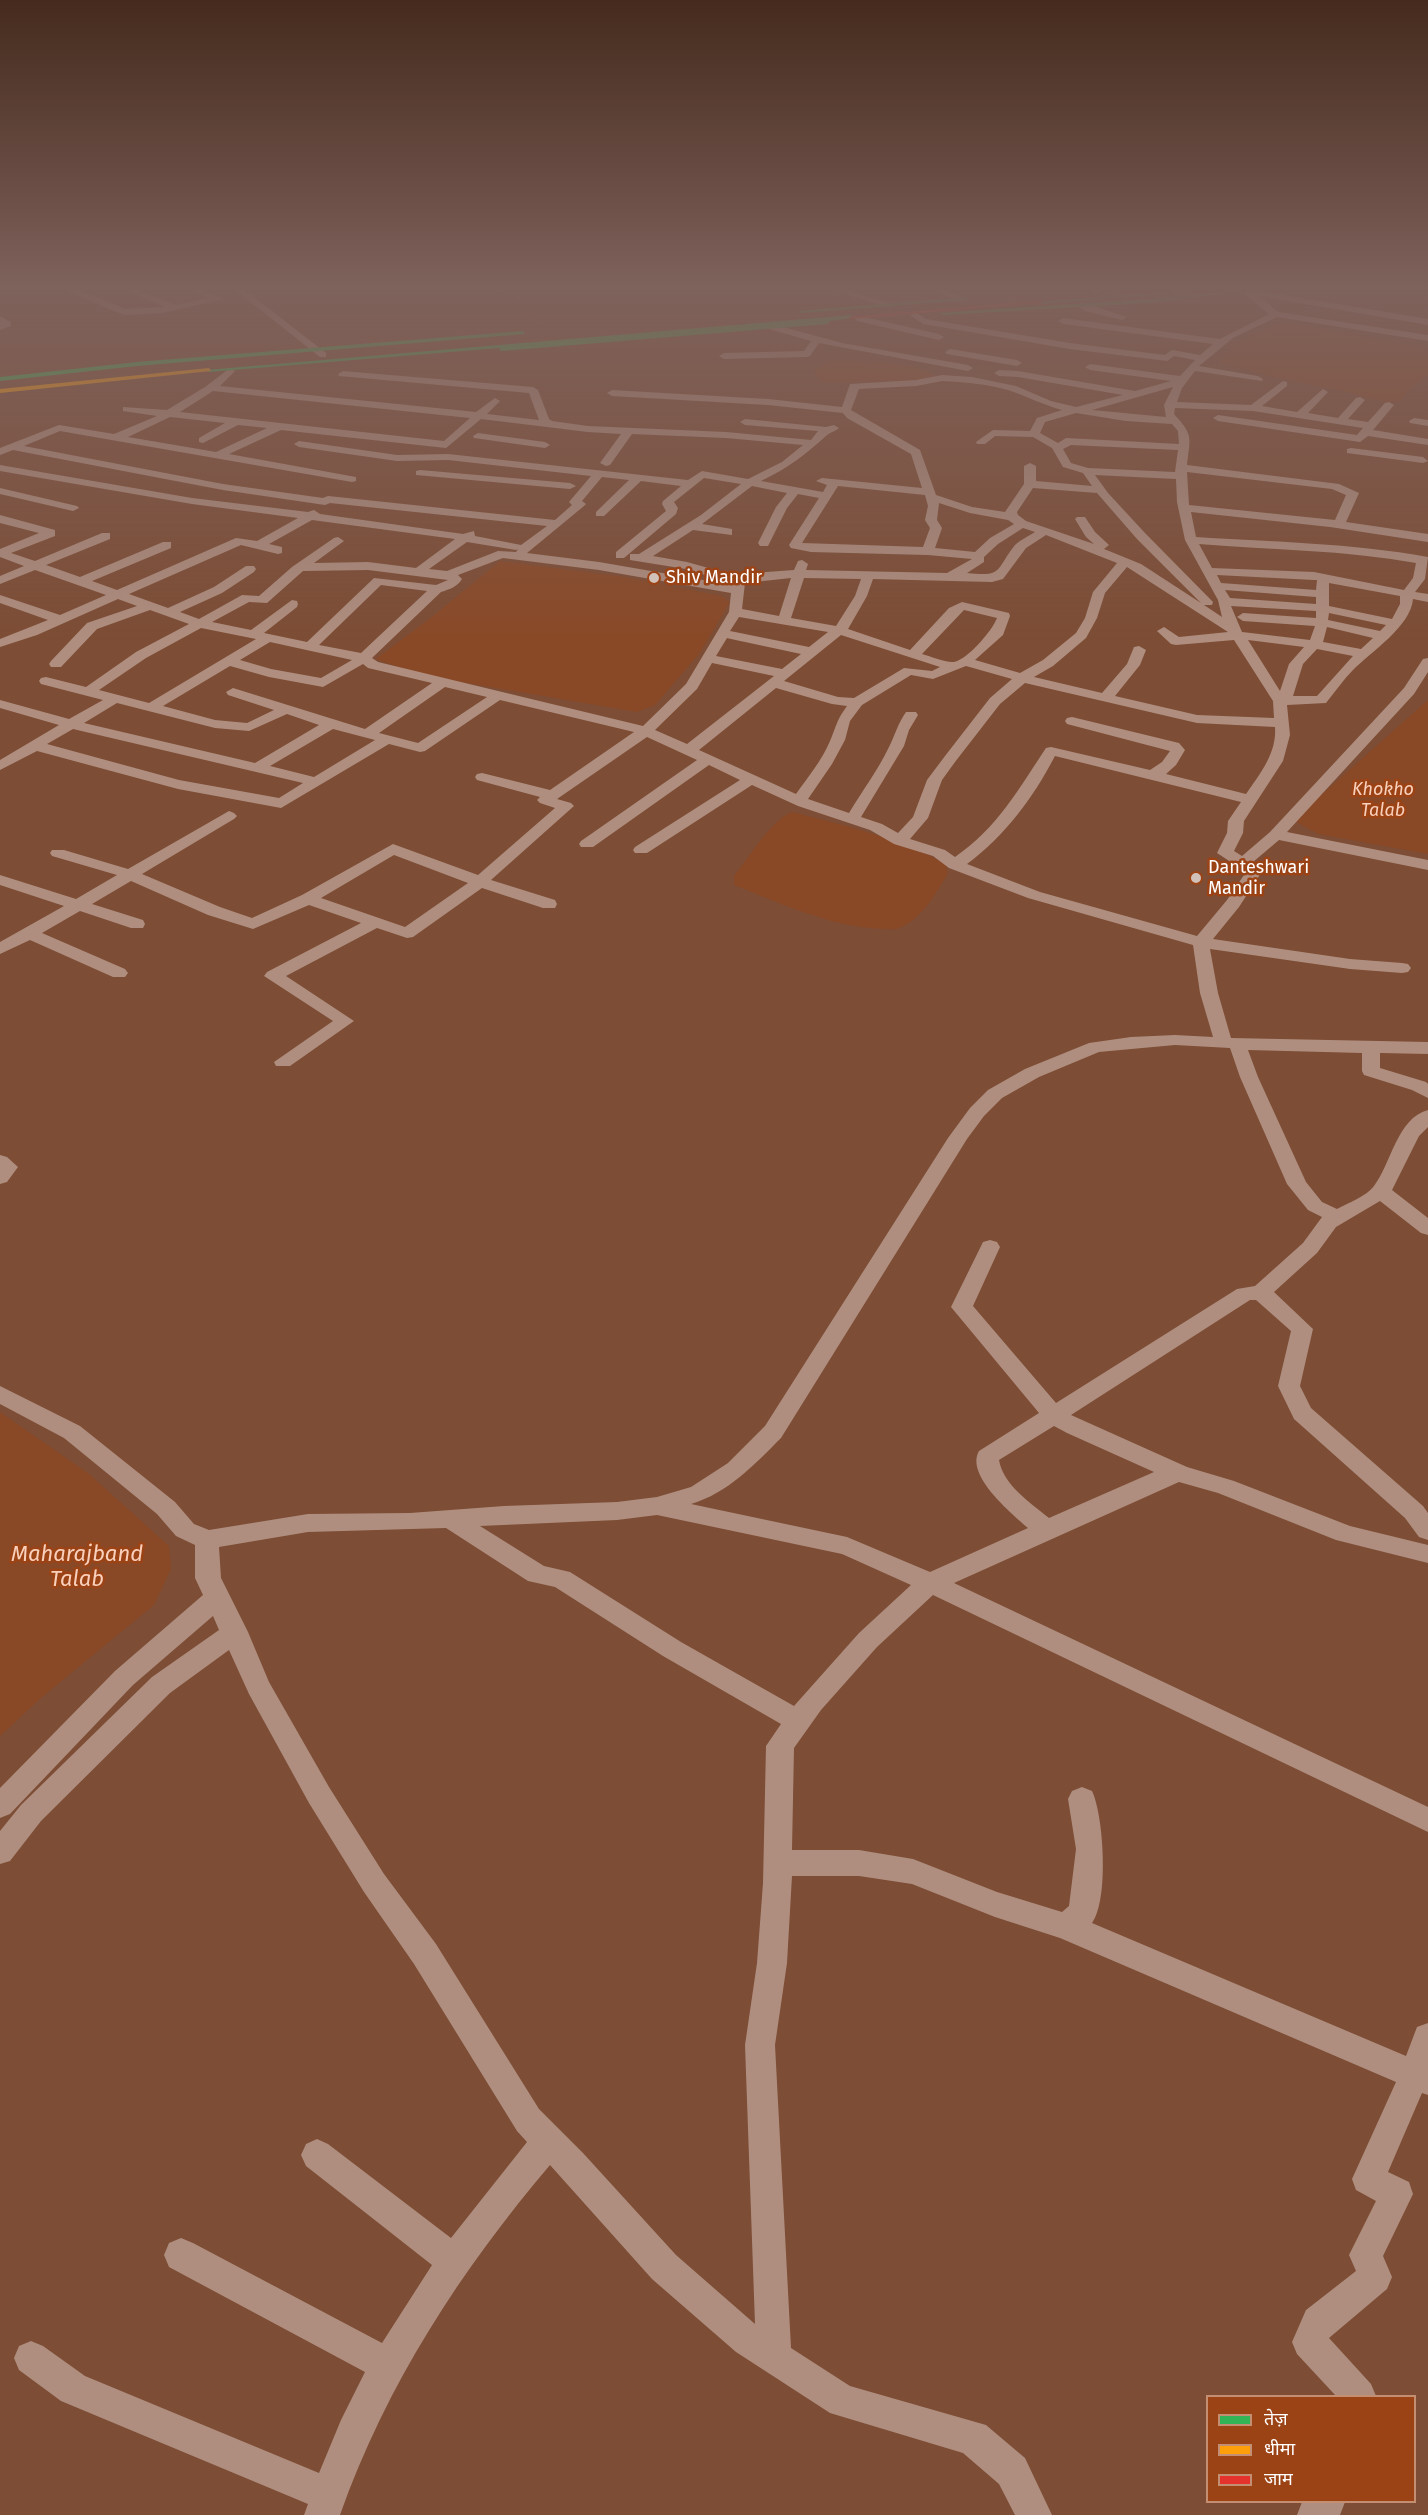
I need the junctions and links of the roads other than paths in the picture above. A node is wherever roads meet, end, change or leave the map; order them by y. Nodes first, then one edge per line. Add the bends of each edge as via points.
1 (179, 406) edge
2 (355, 406) edge
3 (382, 406) edge
4 (436, 406) edge
5 (490, 406) edge
6 (539, 406) edge
7 (776, 406) edge
8 (796, 406) edge
9 (848, 406) edge
10 (1062, 406) edge
11 (1090, 406) edge
12 (1173, 406) edge
13 (1191, 406) edge
14 (1243, 406) edge
15 (1309, 406) edge
16 (1354, 406) edge
17 (1388, 406) edge
18 (1253, 408) joint
19 (128, 409) dead end
20 (846, 410) junction
21 (1075, 410) junction
22 (430, 411) junction
23 (1171, 412) junction
24 (168, 413) junction
25 (1300, 415) junction
26 (480, 416) junction
27 (858, 419) junction
28 (238, 420) junction
29 (1341, 421) junction
30 (1414, 421) dead end
31 (735, 422) dead end
32 (332, 423) junction
33 (758, 423) junction
34 (1428, 423) edge
35 (550, 425) junction
36 (280, 426) junction
37 (825, 431) junction
38 (628, 432) junction
39 (1366, 432) junction
40 (1035, 434) junction
41 (478, 436) dead end
42 (117, 438) junction
43 (203, 440) dead end
44 (10, 441) junction
45 (524, 442) junction
46 (813, 442) junction
47 (981, 442) dead end
48 (1428, 442) edge
49 (545, 445) dead end
50 (1056, 446) junction
51 (289, 449) junction
52 (0, 452) edge
53 (36, 452) junction
54 (218, 456) junction
55 (381, 456) junction
56 (439, 458) junction
57 (1423, 460) dead end
58 (1182, 462) junction
59 (262, 464) junction
60 (1030, 466) dead end
61 (0, 468) edge
62 (603, 468) junction
63 (1288, 468) dead end
64 (773, 471) junction
65 (1087, 471) junction
66 (356, 472) junction
67 (447, 475) junction
68 (174, 477) junction
69 (639, 477) junction
70 (752, 481) junction
71 (690, 483) junction
72 (834, 483) junction
73 (1030, 484) junction
74 (570, 486) dead end
75 (509, 490) dead end
76 (795, 490) junction
77 (1101, 490) junction
78 (0, 491) edge
79 (137, 492) junction
80 (930, 495) junction
81 (826, 496) junction
82 (124, 498) dead end
83 (326, 501) junction
84 (73, 508) dead end
85 (1184, 508) junction
86 (600, 514) dead end
87 (312, 516) junction
88 (492, 518) junction
89 (1081, 519) dead end
90 (1017, 520) junction
91 (6, 521) edge
92 (558, 524) junction
93 (1339, 524) junction
94 (691, 526) junction
95 (0, 528) edge
96 (1047, 530) junction
97 (1382, 530) junction
98 (728, 532) dead end
99 (106, 536) dead end
100 (465, 538) junction
101 (1428, 538) edge
102 (1191, 540) junction
103 (338, 541) dead end
104 (764, 543) dead end
105 (166, 545) dead end
106 (257, 546) junction
107 (811, 548) junction
108 (1093, 548) junction
109 (278, 550) dead end
110 (1365, 550) junction
111 (522, 551) junction
112 (928, 551) junction
113 (0, 553) edge
114 (978, 556) junction
115 (642, 558) junction
116 (1426, 560) edge
117 (1125, 562) junction
118 (36, 566) junction
119 (301, 567) junction
120 (250, 569) dead end
121 (1207, 570) junction
122 (419, 571) junction
123 (1349, 573) junction
124 (797, 574) junction
125 (448, 575) junction
126 (868, 576) junction
127 (955, 576) junction
128 (1323, 578) junction
129 (0, 580) edge
130 (79, 582) junction
131 (738, 585) junction
132 (1216, 586) junction
133 (436, 589) junction
134 (1407, 594) junction
135 (117, 596) junction
136 (1428, 598) edge
137 (1322, 601) junction
138 (3, 602) edge
139 (1225, 602) junction
140 (292, 604) dead end
141 (149, 606) junction
142 (735, 612) junction
143 (168, 613) junction
144 (1208, 613) junction
145 (1227, 616) junction
146 (61, 620) junction
147 (784, 621) junction
148 (1321, 622) junction
149 (1394, 623) junction
150 (201, 624) junction
151 (839, 630) junction
152 (1164, 630) dead end
153 (1237, 634) junction
154 (253, 635) junction
155 (731, 635) dead end
156 (1383, 636) junction
157 (268, 638) junction
158 (1, 642) edge
159 (1315, 644) junction
160 (310, 646) junction
161 (1139, 650) dead end
162 (813, 652) junction
163 (1364, 654) junction
164 (913, 655) junction
165 (364, 658) junction
166 (707, 658) junction
167 (230, 662) junction
168 (1428, 662) edge
169 (56, 664) dead end
170 (959, 665) junction
171 (1022, 678) junction
172 (781, 679) junction
173 (46, 681) dead end
174 (442, 682) junction
175 (88, 692) junction
176 (233, 692) dead end
177 (497, 696) junction
178 (1107, 696) junction
179 (114, 699) junction
180 (1280, 701) junction
181 (856, 702) junction
182 (0, 704) edge
183 (150, 708) junction
184 (287, 710) junction
185 (911, 715) dead end
186 (1072, 721) dead end
187 (1282, 723) junction
188 (70, 724) junction
189 (331, 724) junction
190 (646, 731) junction
191 (367, 734) junction
192 (387, 739) junction
193 (36, 746) junction
194 (688, 750) junction
195 (708, 759) junction
196 (0, 766) edge
197 (256, 768) junction
198 (1152, 775) junction
199 (482, 777) dead end
200 (751, 779) junction
201 (314, 781) junction
202 (552, 795) junction
203 (1248, 799) junction
204 (799, 801) junction
205 (230, 816) dead end
206 (852, 820) junction
207 (1276, 835) junction
208 (900, 840) junction
209 (587, 844) dead end
210 (640, 850) dead end
211 (58, 853) dead end
212 (1244, 862) junction
213 (955, 865) junction
214 (1428, 865) edge
215 (129, 874) junction
216 (0, 880) edge
217 (480, 882) junction
218 (308, 899) junction
219 (77, 904) junction
220 (549, 904) dead end
221 (376, 922) junction
222 (136, 924) dead end
223 (29, 934) junction
224 (1201, 942) junction
225 (0, 949) edge
226 (1402, 968) dead end
227 (119, 973) dead end
228 (1231, 1043) junction
229 (1371, 1046) junction
230 (1428, 1048) edge
231 (283, 1062) dead end
232 (1428, 1092) edge
233 (1428, 1116) edge
234 (0, 1161) edge
235 (0, 1178) edge
236 (1381, 1192) junction
237 (1338, 1217) junction
238 (1428, 1228) edge
239 (990, 1247) dead end
240 (1261, 1292) junction
241 (0, 1394) edge
242 (1052, 1414) junction
243 (1179, 1473) junction
244 (657, 1506) junction
245 (450, 1519) junction
246 (1046, 1530) junction
247 (1428, 1531) edge
248 (207, 1540) junction
249 (1428, 1554) edge
250 (930, 1583) junction
251 (218, 1597) junction
252 (235, 1632) junction
253 (798, 1721) junction
254 (1082, 1799) dead end
255 (0, 1806) edge
256 (1428, 1820) edge
257 (0, 1852) edge
258 (777, 1863) junction
259 (1065, 1926) junction
260 (1428, 2037) edge
261 (1421, 2077) edge
262 (549, 2141) junction
263 (317, 2155) dead end
264 (182, 2255) dead end
265 (455, 2262) junction
266 (774, 2357) junction
267 (31, 2358) dead end
268 (389, 2366) junction
269 (1357, 2395) edge
270 (1326, 2503) edge
271 (326, 2505) edge
272 (1034, 2515) edge
273 (1315, 2515) edge

1 - 24 street
2 - 32 street
3 - 22 street
4 - 22 street
5 - 26 street
6 - 35 street
7 - 33 street
8 - 20 street
9 - 20 street
10 - 21 street
11 - 21 street
12 - 23 street
13 - 23 street
14 - 18 street
15 - 25 street
16 - 29 street
17 - 39 street
18 - 25 street
19 - 24 street
20 - 27 street
21 - 23 street via 1126,418
21 - 40 street via 1041,420
22 - 26 street
23 - 39 street
23 - 58 street via 1184,430
24 - 28 street
24 - 42 street
25 - 29 street
26 - 32 street via 446,445
26 - 35 street
27 - 37 street
27 - 80 street via 916,452
28 - 36 street
28 - 43 street
29 - 39 street
30 - 34 street
31 - 33 street
32 - 36 street
32 - 51 street
33 - 37 street
35 - 38 street
35 - 45 street
36 - 54 street
37 - 46 street
38 - 46 street
38 - 62 street
39 - 48 street
39 - 57 street via 1350,452
40 - 47 street via 993,433
40 - 50 street
41 - 45 street
42 - 44 street via 59,428 30,440
42 - 53 street
42 - 54 street
44 - 52 street
44 - 53 street
45 - 49 street
46 - 64 street
50 - 58 street via 1066,445 1066,441
50 - 65 street via 1067,465
51 - 55 street
51 - 59 street
53 - 68 street
54 - 59 street
54 - 68 street
55 - 56 street
55 - 66 street
56 - 62 street
56 - 67 street via 420,473
58 - 63 street
58 - 65 street
58 - 85 street
58 - 93 street via 1335,486 1353,493
59 - 66 street
60 - 73 street
61 - 79 street
62 - 69 street
62 - 92 street via 575,502 580,504
64 - 70 street
64 - 72 street
65 - 77 street
66 - 83 street
67 - 74 street
67 - 75 street via 440,483
68 - 79 street
68 - 83 street
69 - 71 street
69 - 86 street
70 - 71 street via 702,474
70 - 76 street
70 - 94 street
71 - 115 street via 669,501 672,512 614,554
72 - 80 street
72 - 81 street
73 - 77 street
73 - 90 street via 1011,512
76 - 81 street
76 - 104 street
77 - 144 street via 1210,606
78 - 84 street
79 - 82 street
79 - 87 street
80 - 90 street via 970,510
80 - 112 street via 934,506 931,520 936,528
81 - 107 street via 795,545
83 - 87 street via 329,503
83 - 88 street
85 - 93 street
85 - 102 street
87 - 100 street
87 - 106 street
88 - 92 street
88 - 100 street
89 - 108 street via 1103,545
90 - 96 street
90 - 114 street
91 - 95 street
91 - 113 street via 51,533
92 - 111 street
93 - 97 street
94 - 98 street
94 - 115 street
96 - 108 street
96 - 127 street via 1021,546 999,576
97 - 101 street
97 - 110 street
99 - 118 street
100 - 111 street
100 - 122 street
102 - 110 street
102 - 121 street
103 - 119 street
105 - 130 street
106 - 109 street
106 - 135 street via 240,542
107 - 112 street
107 - 124 street
108 - 117 street
110 - 116 street
110 - 123 street
111 - 125 street via 502,554
111 - 131 street
112 - 114 street
113 - 118 street
114 - 127 street via 980,559
115 - 131 street via 687,566
116 - 134 street via 1419,579
117 - 144 street
117 - 171 street via 1099,592 1082,635
118 - 129 street
118 - 130 street
119 - 122 street via 368,566
119 - 150 street via 262,600 247,598
120 - 143 street via 218,590
121 - 128 street
121 - 132 street
122 - 125 street
123 - 128 street
123 - 134 street
124 - 126 street
124 - 131 street via 753,578
124 - 147 street
125 - 133 street via 456,579
126 - 127 street
126 - 151 street via 849,619
128 - 137 street
130 - 135 street
131 - 142 street
132 - 137 street
132 - 139 street
133 - 160 street via 378,581
133 - 165 street
134 - 136 street
134 - 149 street via 1402,613
135 - 141 street
135 - 146 street
137 - 139 street
137 - 148 street
137 - 149 street
138 - 146 street
139 - 145 street
140 - 154 street
141 - 143 street
141 - 169 street via 92,626
142 - 147 street
142 - 166 street
143 - 150 street
144 - 153 street
145 - 148 street
145 - 153 street
146 - 158 street
147 - 151 street
148 - 156 street
148 - 159 street
149 - 156 street
150 - 154 street
150 - 175 street via 141,656
151 - 162 street
151 - 164 street
152 - 153 street via 1172,639 1185,641
153 - 159 street
153 - 180 street
154 - 157 street
155 - 162 street
156 - 163 street
157 - 160 street
157 - 167 street
159 - 163 street
159 - 180 street via 1298,661 1289,679 1286,698
160 - 165 street
161 - 178 street via 1133,665
162 - 172 street
163 - 180 street via 1321,700
164 - 170 street
164 - 170 street via 962,606 1004,616 998,632
165 - 167 street via 322,683
165 - 174 street via 373,665
166 - 172 street
166 - 190 street via 692,686
167 - 183 street
168 - 207 street via 1409,691
170 - 171 street
170 - 181 street via 933,675 909,671
171 - 178 street
171 - 208 street via 995,701 950,759 935,780 920,818
172 - 181 street via 837,701
172 - 194 street
173 - 175 street
174 - 177 street
174 - 191 street
175 - 179 street
176 - 184 street
177 - 190 street
177 - 192 street via 420,748
178 - 187 street via 1197,719
179 - 183 street
179 - 188 street
180 - 187 street
181 - 204 street via 843,721 825,764
182 - 188 street
183 - 184 street via 215,724 249,727
184 - 189 street
185 - 206 street
186 - 198 street via 1178,750 1164,770
187 - 203 street via 1276,760
188 - 193 street
188 - 197 street
189 - 191 street
189 - 197 street
190 - 194 street
190 - 202 street
191 - 192 street
192 - 201 street
193 - 196 street
193 - 201 street via 178,784 274,803 281,803
194 - 195 street
195 - 200 street
195 - 209 street
197 - 201 street
198 - 203 street
198 - 213 street via 1051,751 1034,784 1015,808 975,852
199 - 202 street
200 - 204 street
200 - 210 street
202 - 217 street via 545,800 566,806
203 - 212 street via 1225,853
204 - 206 street
205 - 215 street
206 - 208 street
207 - 212 street
207 - 214 street
208 - 213 street via 939,853
211 - 215 street
212 - 224 street via 1255,870
213 - 224 street via 1034,895
215 - 218 street via 253,924
215 - 219 street
216 - 219 street
217 - 218 street via 393,849
217 - 220 street
217 - 221 street via 407,933
218 - 221 street
219 - 222 street
219 - 223 street
221 - 231 street via 273,976 345,1022
223 - 225 street
223 - 227 street
224 - 226 street
224 - 228 street via 1215,1020
228 - 229 street
228 - 237 street via 1296,1184 1314,1206
228 - 244 street via 1153,1041 1095,1047 1032,1073 995,1094 958,1138 773,1432 736,1469 699,1493
229 - 230 street
229 - 232 street via 1371,1071
233 - 236 street via 1411,1133
234 - 235 street via 8,1167
236 - 237 street
236 - 238 street
237 - 240 street
239 - 242 street via 962,1307
240 - 242 street via 1245,1294
240 - 247 street via 1302,1329 1289,1386 1302,1413 1414,1512
241 - 248 street via 72,1432 166,1508 185,1530
242 - 243 street
242 - 246 street via 987,1457 994,1481
243 - 246 street
243 - 249 street via 1227,1487 1345,1534
244 - 245 street
244 - 250 street via 847,1546
245 - 248 street via 308,1522
245 - 253 street via 537,1574 561,1579
246 - 250 street
248 - 251 street via 208,1578
250 - 253 street via 868,1640
250 - 256 street
251 - 252 street
251 - 255 street via 124,1678
252 - 257 street via 161,1685 32,1813
252 - 262 street via 258,1686 325,1805 425,1954 528,2120
253 - 258 street via 780,1746
254 - 259 street via 1090,1850 1083,1913
258 - 259 street via 859,1863 913,1872
258 - 266 street via 772,1963 760,2045
259 - 261 street
260 - 261 street
261 - 269 street via 1368,2179 1397,2194 1366,2255 1375,2277 1318,2322 1309,2342
262 - 265 street via 514,2181
262 - 266 street via 664,2267 748,2340
263 - 265 street
264 - 268 street
265 - 268 street
266 - 272 street via 842,2401 973,2438 1012,2471
267 - 271 street via 73,2389
268 - 271 street via 359,2422
270 - 273 street

